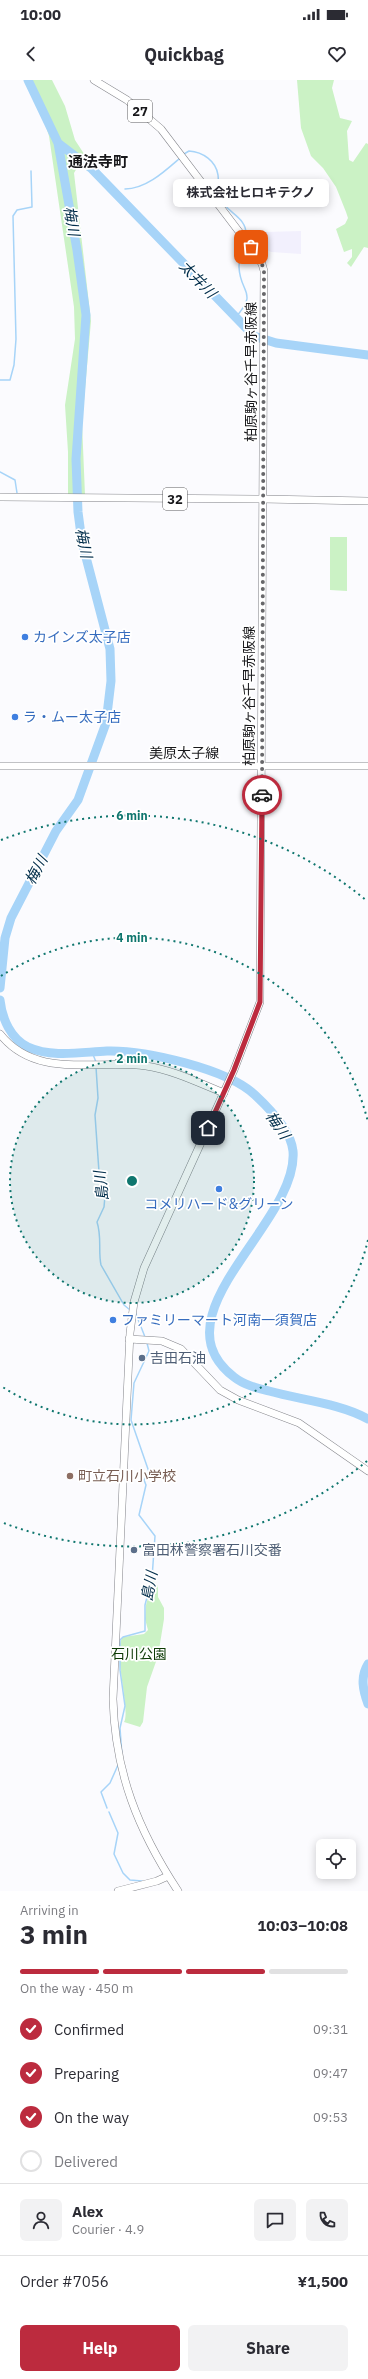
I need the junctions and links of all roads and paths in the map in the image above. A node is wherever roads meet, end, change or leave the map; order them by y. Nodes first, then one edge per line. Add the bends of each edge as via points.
1 (94, 80) edge
2 (0, 497) edge
3 (262, 499) junction
4 (368, 501) edge
5 (0, 766) edge
6 (262, 766) junction
7 (368, 766) edge
8 (0, 1034) edge
9 (224, 1092) junction
10 (129, 1339) junction
11 (368, 1471) edge
12 (168, 1876) junction
13 (118, 1891) edge
14 (178, 1891) edge

1 - 3 main road, 柏原駒ヶ谷千早赤阪線 / 27 via 127,100 161,129 262,264
2 - 3 main road, 32
3 - 4 main road
3 - 6 main road, 柏原駒ヶ谷千早赤阪線 / 27
5 - 6 main road, 美原太子線
6 - 7 main road, 美原太子線
6 - 9 main road, 柏原駒ヶ谷千早赤阪線 / 27 via 260,1002
8 - 9 main road via 8,1044 31,1058 59,1065 146,1066 171,1072
9 - 10 main road, 柏原駒ヶ谷千早赤阪線 / 27 via 144,1268 135,1297
10 - 11 main road via 162,1341 181,1349 220,1390 238,1400 299,1423
10 - 12 main road, 柏原駒ヶ谷千早赤阪線 / 27 via 113,1699 115,1734 132,1804 145,1836
12 - 13 main road
12 - 14 main road, 柏原駒ヶ谷千早赤阪線 / 27

